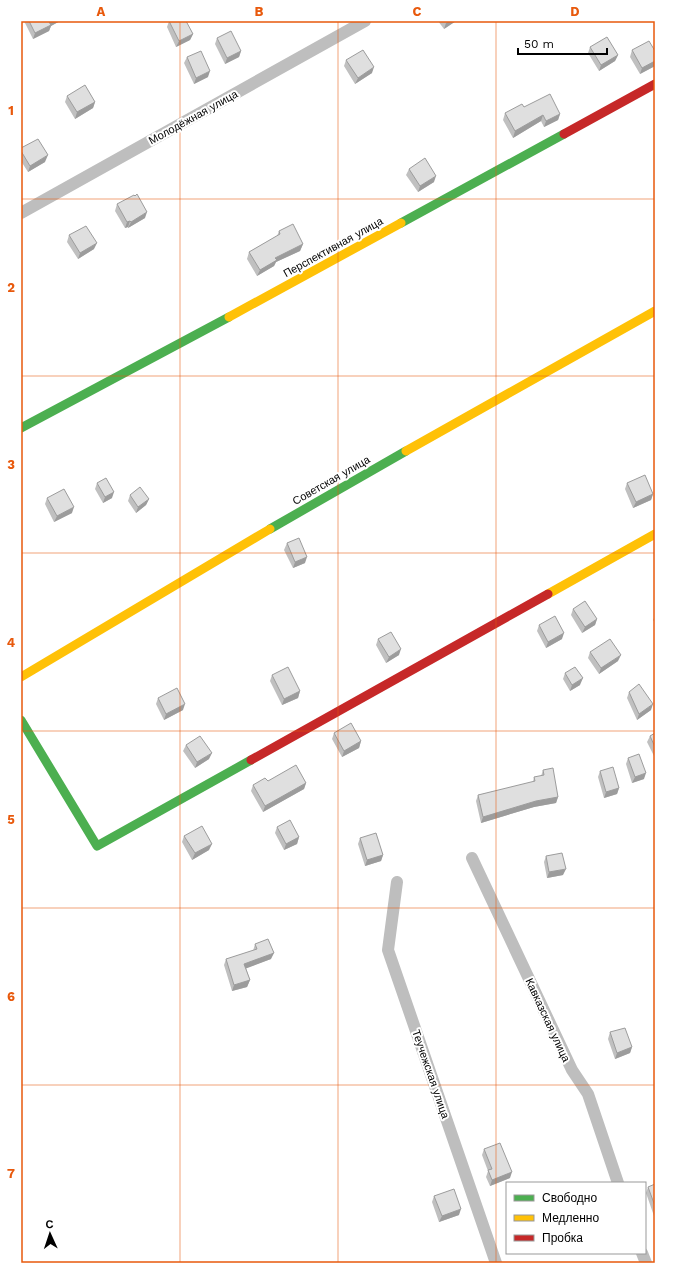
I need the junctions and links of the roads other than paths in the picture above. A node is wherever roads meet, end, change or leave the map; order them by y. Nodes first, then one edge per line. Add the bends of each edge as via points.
1 (364, 21) edge
2 (655, 84) edge
3 (21, 213) edge
4 (655, 311) edge
5 (21, 428) edge
6 (655, 534) edge
7 (21, 676) edge
8 (21, 720) edge
9 (472, 858) dead end
10 (397, 882) dead end
11 (618, 1182) edge
12 (496, 1263) edge

1 - 3 street, Молодёжная улица
2 - 5 street, Перспективная улица
4 - 7 street, Советская улица via 298,513
6 - 8 street via 97,846
9 - 11 street, Кавказская улица via 572,1070 588,1094
10 - 12 street, Теучежская улица via 388,950

